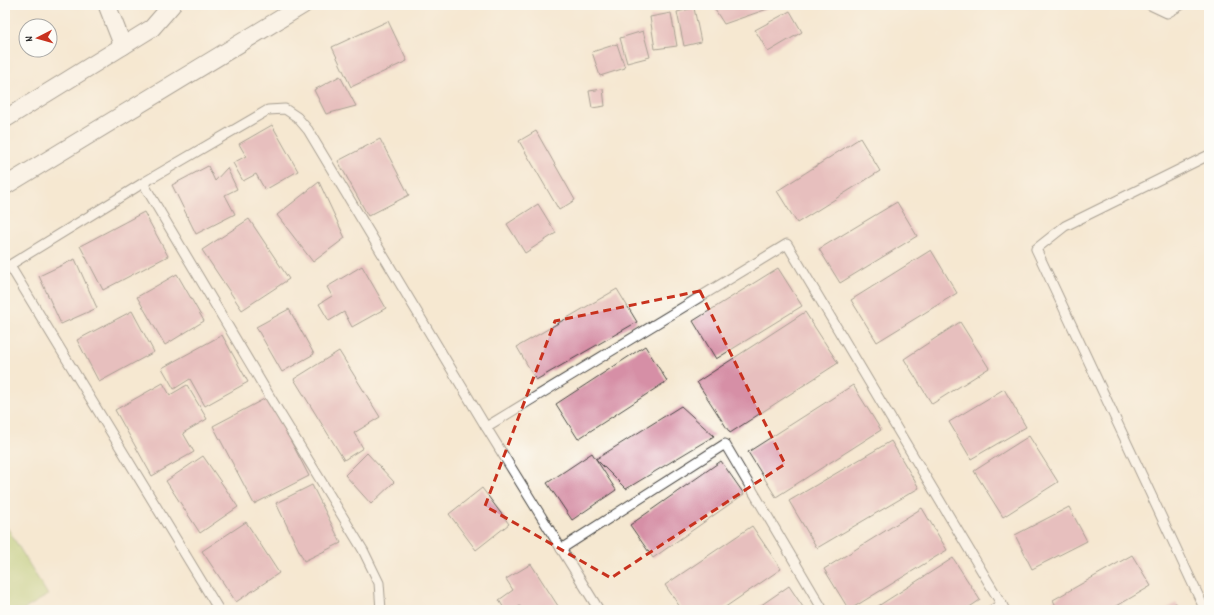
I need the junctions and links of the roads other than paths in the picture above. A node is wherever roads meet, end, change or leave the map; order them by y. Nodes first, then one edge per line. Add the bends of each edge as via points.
1 (107, 5) edge
2 (172, 5) edge
3 (304, 5) edge
4 (1150, 5) edge
5 (1181, 5) edge
6 (123, 46) junction
7 (5, 119) edge
8 (1209, 155) edge
9 (143, 182) junction
10 (5, 186) edge
11 (7, 267) edge
12 (486, 427) junction
13 (561, 549) junction
14 (1004, 607) edge
15 (379, 609) edge
16 (219, 610) edge
17 (599, 610) edge
18 (823, 610) edge
19 (992, 610) edge
20 (1205, 610) edge

1 - 6 street
2 - 6 street via 152,28
3 - 10 street
4 - 5 lane via 1167,13
6 - 7 street
8 - 20 lane via 1065,226 1036,249
9 - 11 lane
9 - 12 lane via 268,110 285,109 297,117 308,130
9 - 15 lane via 363,550 378,583
11 - 16 lane
12 - 13 lane
12 - 14 lane via 787,244
13 - 17 lane
13 - 18 lane via 725,444
14 - 19 lane

